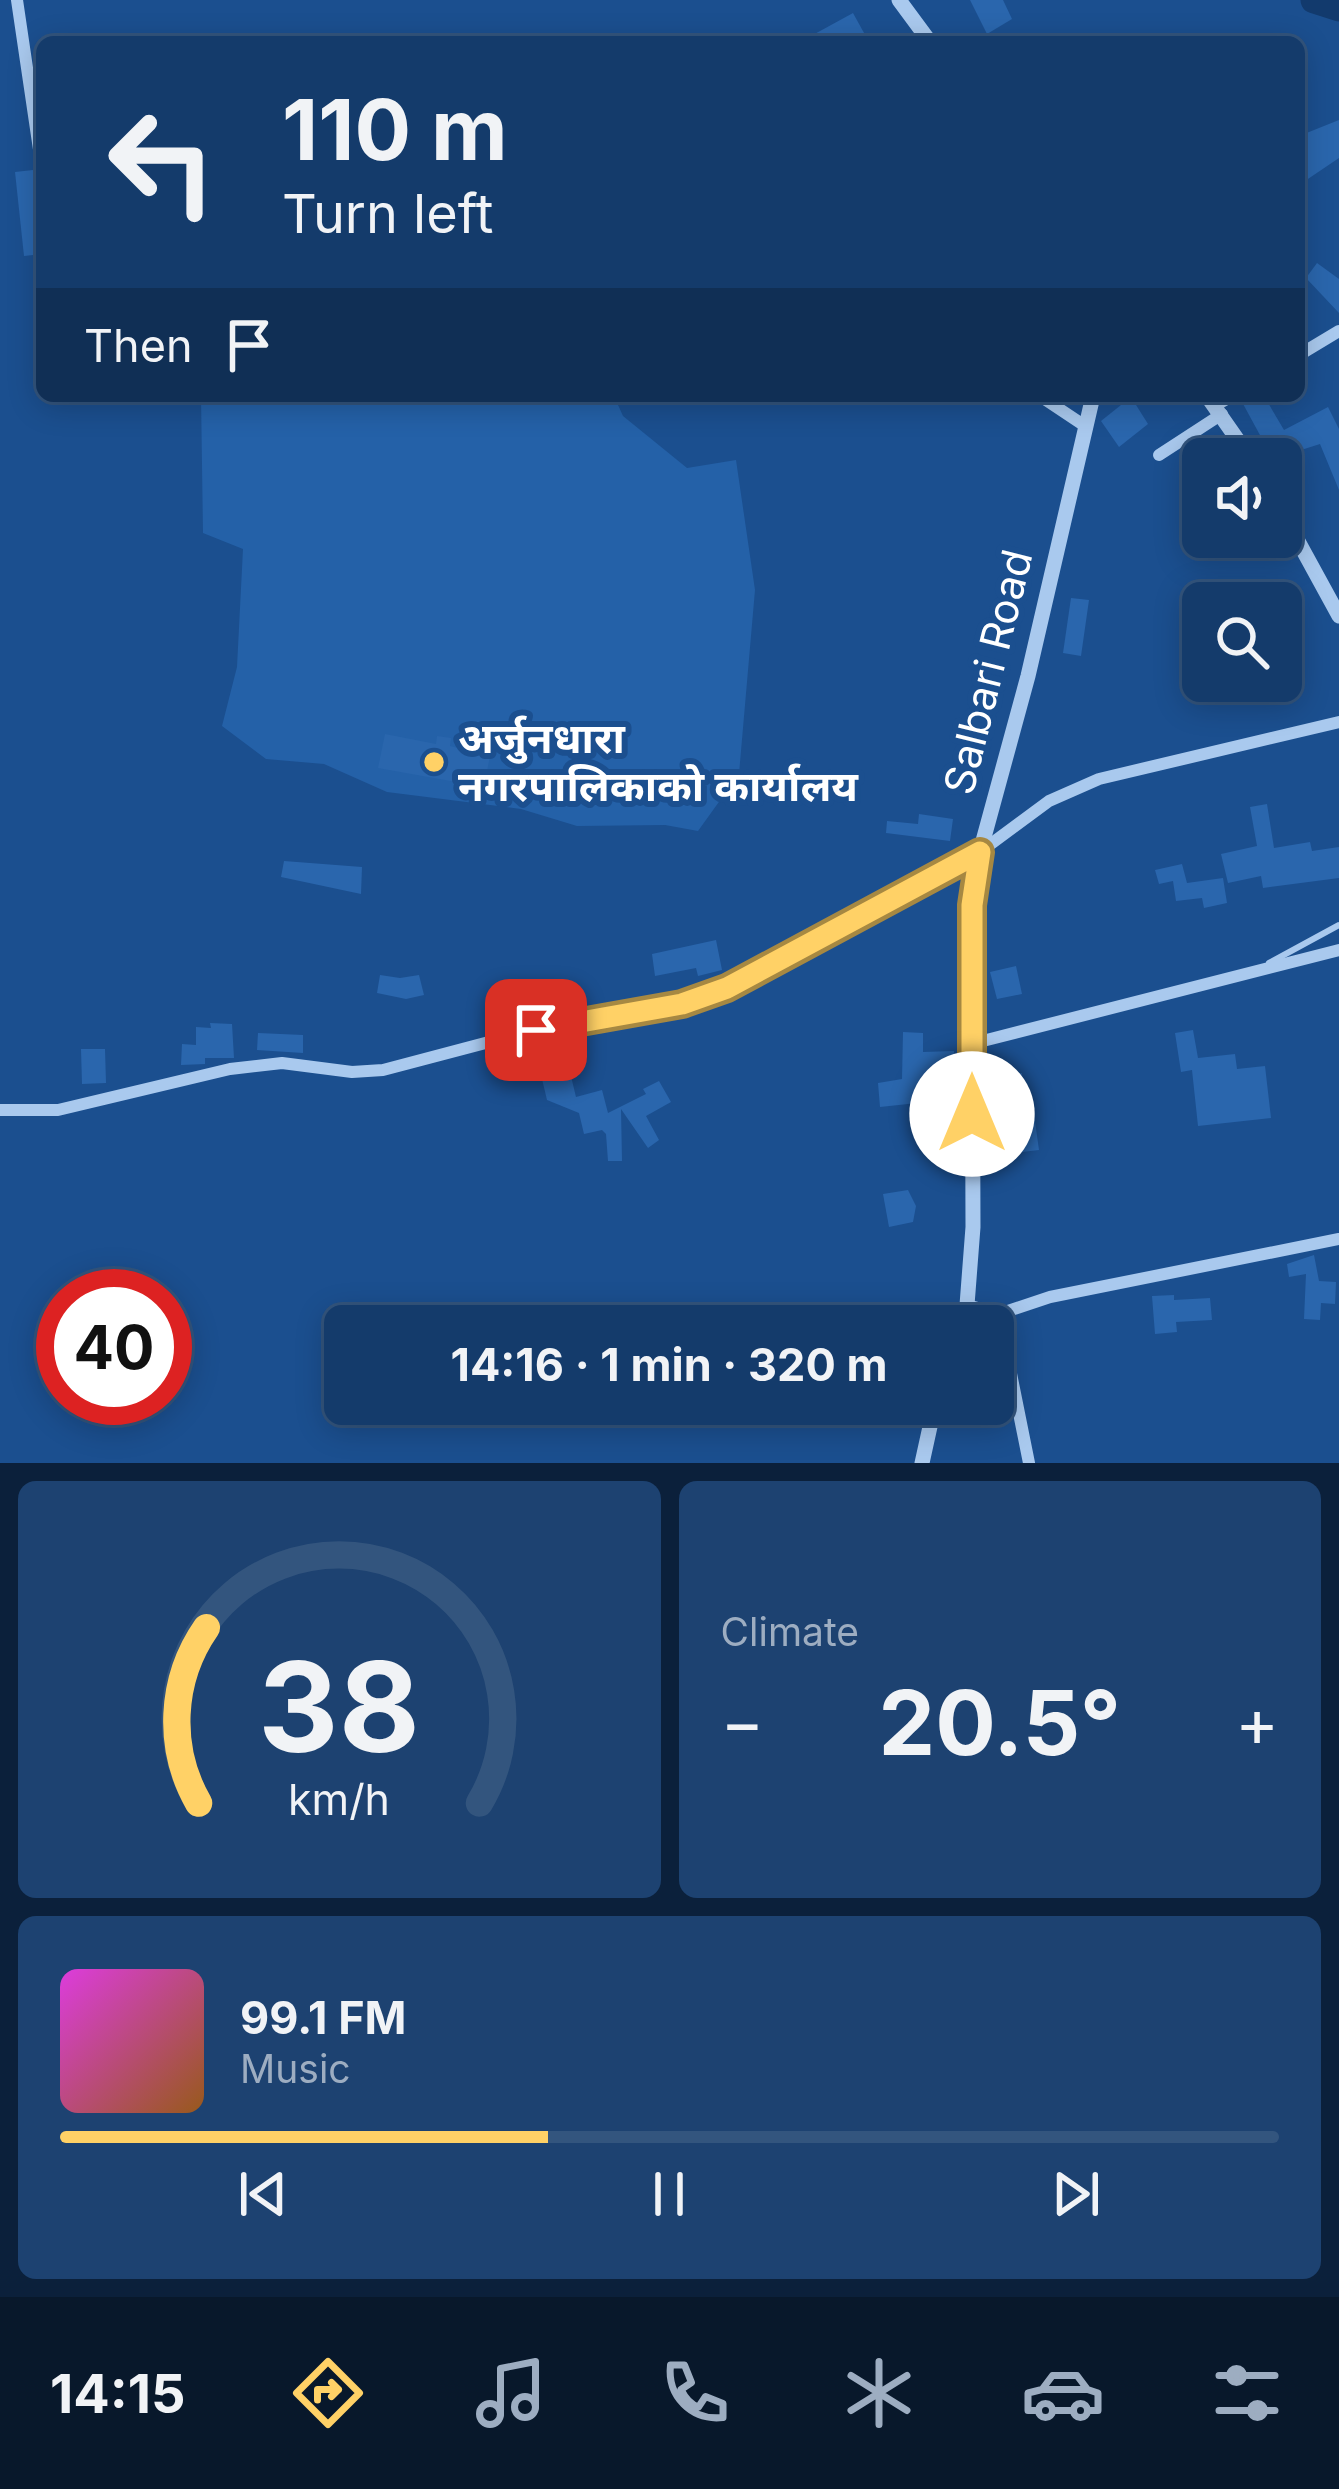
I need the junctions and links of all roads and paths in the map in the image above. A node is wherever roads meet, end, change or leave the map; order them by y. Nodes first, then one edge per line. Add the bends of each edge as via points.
1 (17, 0) edge
2 (899, 0) edge
3 (926, 36) edge
4 (36, 129) edge
5 (1339, 331) edge
6 (1305, 351) edge
7 (1049, 402) edge
8 (1091, 402) edge
9 (1219, 403) edge
10 (1084, 426) junction
11 (1239, 438) edge
12 (1159, 455) dead end
13 (1302, 548) edge
14 (1339, 616) edge
15 (1339, 722) edge
16 (980, 852) junction
17 (1339, 925) edge
18 (1339, 950) edge
19 (1255, 971) junction
20 (971, 1044) junction
21 (0, 1110) edge
22 (1339, 1239) edge
23 (967, 1305) edge
24 (1014, 1309) edge
25 (1014, 1388) edge
26 (930, 1425) edge
27 (922, 1463) edge
28 (1029, 1463) edge

1 - 4 street
2 - 3 street
5 - 6 street
7 - 10 street
8 - 10 street, Salbari Road
9 - 11 street
9 - 12 street
10 - 16 street, Salbari Road
13 - 14 street
15 - 16 street via 1099,779 1049,801
16 - 20 street, Salbari Road
16 - 21 street via 755,975 682,1004 536,1030 383,1070 265,1065 58,1110
17 - 19 lane
18 - 19 street
19 - 20 street
20 - 23 street, Salbari Road
22 - 24 street
25 - 28 street
26 - 27 street

